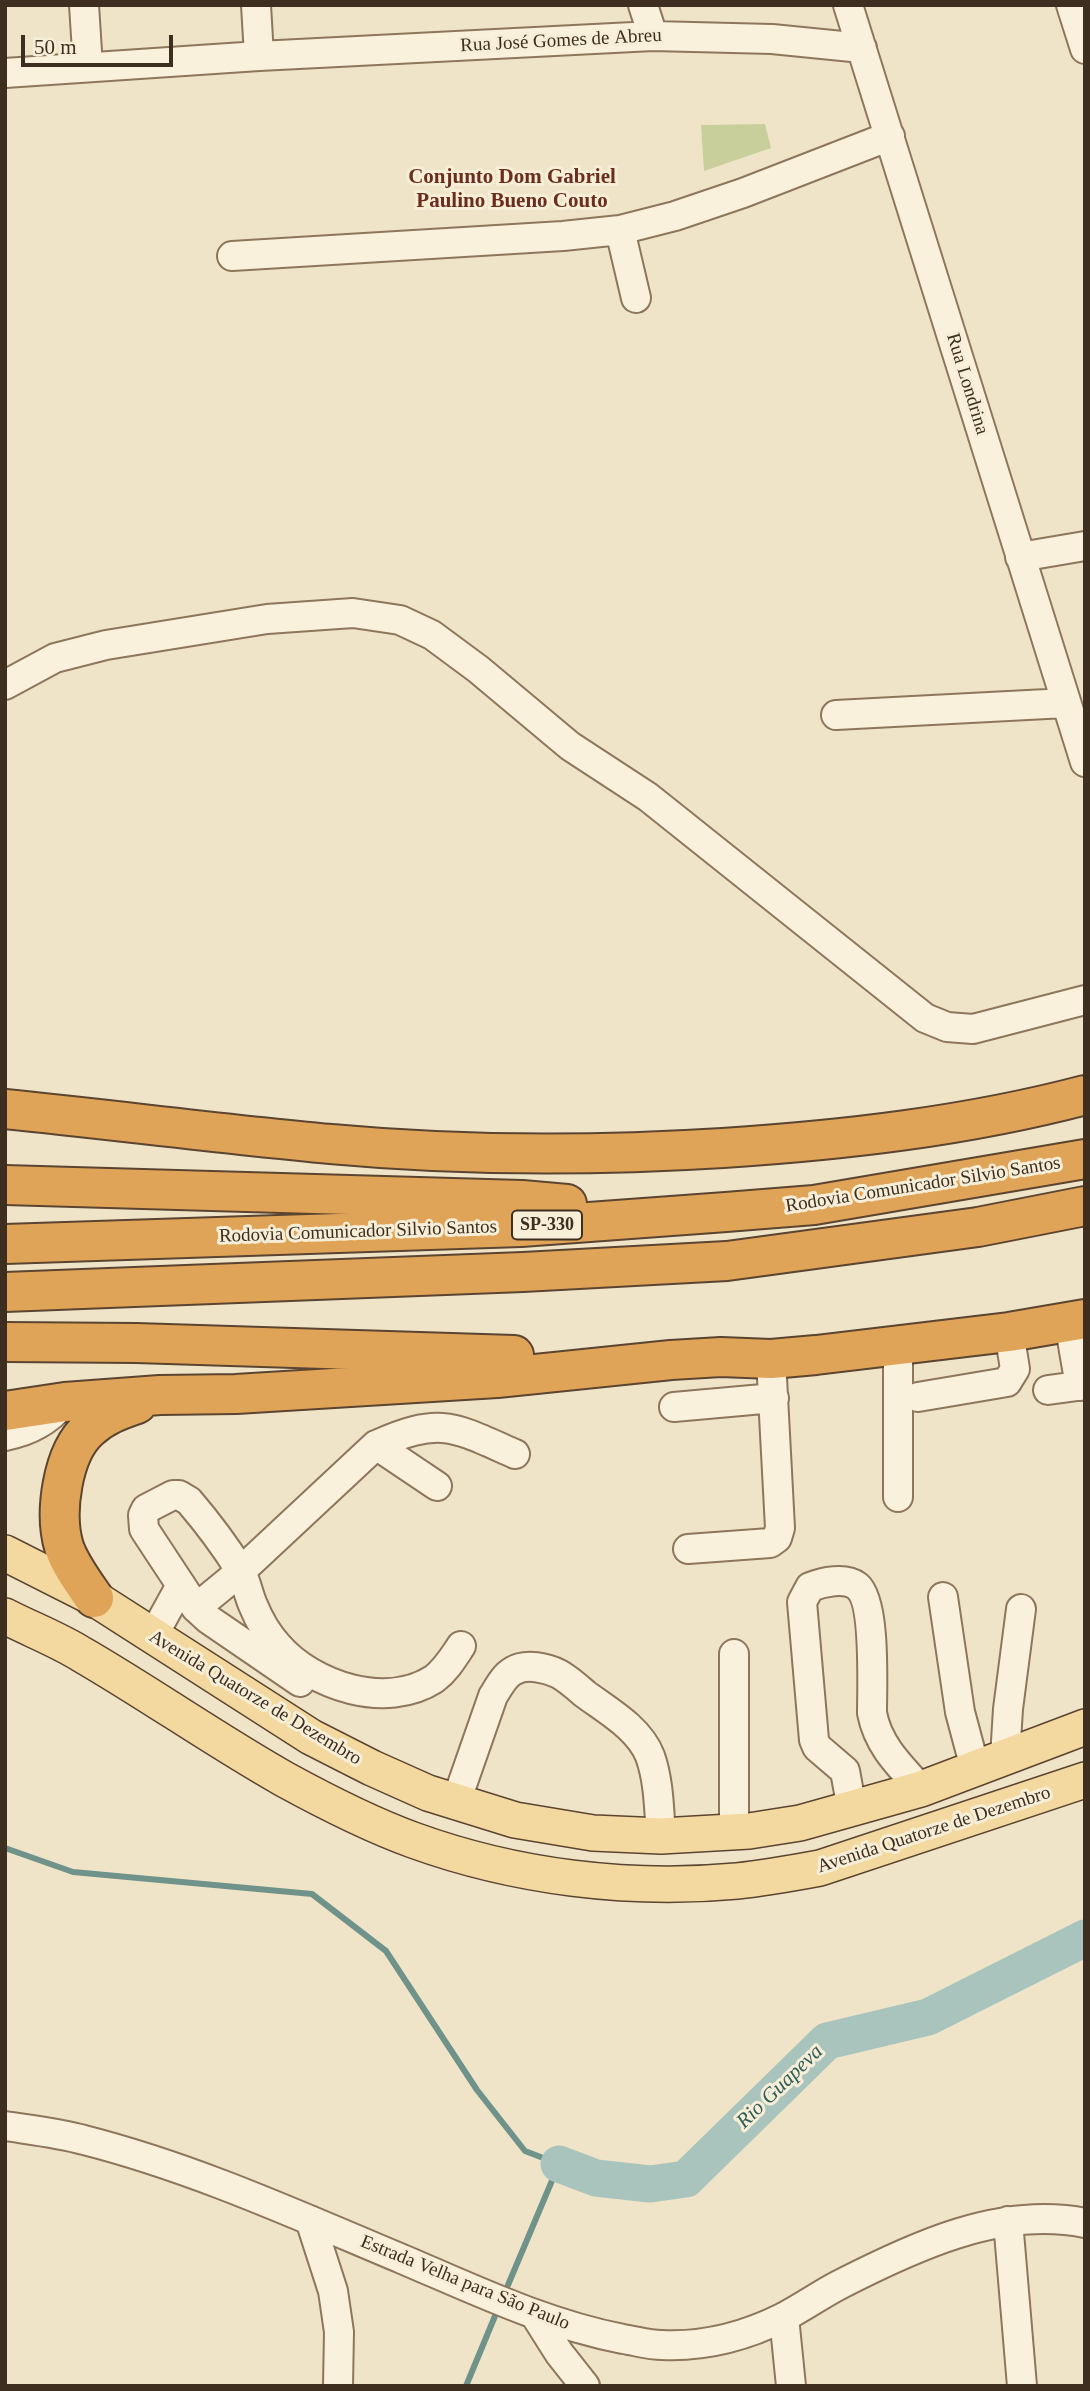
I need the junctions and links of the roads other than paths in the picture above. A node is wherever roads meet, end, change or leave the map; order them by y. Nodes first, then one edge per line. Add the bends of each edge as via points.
1 (85, 5) edge
2 (256, 5) edge
3 (643, 5) edge
4 (848, 5) edge
5 (1071, 5) edge
6 (653, 36) junction
7 (862, 48) junction
8 (1085, 49) edge
9 (259, 55) junction
10 (88, 67) junction
11 (5, 73) edge
12 (890, 136) junction
13 (620, 230) junction
14 (232, 256) dead end
15 (636, 298) dead end
16 (1085, 546) edge
17 (1020, 557) junction
18 (5, 685) edge
19 (1066, 703) junction
20 (836, 715) dead end
21 (1085, 762) edge
22 (1084, 1000) edge
23 (1085, 1095) edge
24 (5, 1109) edge
25 (1085, 1159) edge
26 (5, 1185) edge
27 (1085, 1206) edge
28 (674, 1214) junction
29 (5, 1244) edge
30 (5, 1292) edge
31 (1077, 1321) edge
32 (1009, 1332) junction
33 (5, 1342) edge
34 (898, 1346) junction
35 (771, 1359) junction
36 (671, 1360) junction
37 (1082, 1385) edge
38 (1048, 1390) dead end
39 (160, 1395) junction
40 (918, 1397) dead end
41 (774, 1398) junction
42 (65, 1402) junction
43 (674, 1407) dead end
44 (5, 1410) edge
45 (5, 1436) edge
46 (376, 1445) junction
47 (515, 1454) dead end
48 (437, 1486) dead end
49 (898, 1497) dead end
50 (688, 1549) dead end
51 (5, 1553) edge
52 (241, 1572) junction
53 (189, 1596) junction
54 (943, 1597) dead end
55 (94, 1598) junction
56 (1021, 1609) dead end
57 (5, 1616) edge
58 (153, 1636) junction
59 (461, 1646) dead end
60 (734, 1654) dead end
61 (303, 1676) junction
62 (280, 1717) junction
63 (1085, 1727) edge
64 (979, 1767) junction
65 (1085, 1780) edge
66 (921, 1789) junction
67 (456, 1802) junction
68 (852, 1809) junction
69 (741, 1831) junction
70 (662, 1836) junction
71 (820, 1868) junction
72 (526, 1872) junction
73 (5, 2126) edge
74 (310, 2220) junction
75 (1008, 2221) junction
76 (1085, 2223) edge
77 (535, 2315) junction
78 (784, 2317) junction
79 (338, 2386) edge
80 (585, 2386) edge
81 (791, 2386) edge
82 (1023, 2386) edge

1 - 10 street
2 - 9 street
3 - 6 street
4 - 7 street, Rua Londrina
5 - 8 street
6 - 7 street, Rua José Gomes de Abreu via 772,39
6 - 9 street, Rua José Gomes de Abreu
7 - 12 street, Rua Londrina
9 - 10 street, Rua José Gomes de Abreu
10 - 11 street, Rua José Gomes de Abreu
12 - 13 street via 743,193
12 - 17 street, Rua Londrina
13 - 14 street
13 - 15 street
16 - 17 street
17 - 19 street, Rua Londrina
18 - 22 street via 55,658 119,643 267,619 353,613 400,620 432,635 570,746 648,797 925,1018 947,1027 973,1029
19 - 20 street
19 - 21 street, Rua Londrina
23 - 24 highway via 883,1133 792,1143 562,1154 332,1144
25 - 28 highway, Rodovia Comunicador Silvio Santos / SP-330 via 814,1205
26 - 28 highway via 522,1200
27 - 30 highway via 978,1227 727,1261
28 - 29 highway, Rodovia Comunicador Silvio Santos / SP-330 via 521,1227
31 - 32 highway
31 - 37 street
32 - 34 highway
32 - 40 street via 1015,1369 1007,1382
33 - 36 highway
34 - 35 highway
34 - 49 street
35 - 36 highway
35 - 41 street
36 - 39 highway via 497,1378
37 - 38 street
39 - 42 highway
39 - 55 highway via 110,1414 87,1430 65,1474 59,1521 64,1547
41 - 43 street
41 - 50 street via 777,1538 770,1543
42 - 44 highway
42 - 45 street via 39,1426
46 - 47 street via 425,1427 442,1427
46 - 48 street
46 - 52 street
51 - 55 main road, Avenida Quatorze de Dezembro
52 - 53 street
52 - 53 street via 189,1501 173,1495 146,1509 144,1530
52 - 61 street via 263,1626
53 - 58 street
53 - 61 street via 223,1632
54 - 64 street via 960,1712
55 - 58 main road, Avenida Quatorze de Dezembro
56 - 64 street via 1008,1709
57 - 72 main road, Avenida Quatorze de Dezembro via 79,1652 284,1779 358,1817 414,1840
58 - 62 main road, Avenida Quatorze de Dezembro
59 - 61 street via 447,1667 415,1688 386,1693 355,1690
60 - 69 street
61 - 62 street
62 - 67 main road, Avenida Quatorze de Dezembro via 372,1769
63 - 64 main road, Avenida Quatorze de Dezembro
64 - 66 main road, Avenida Quatorze de Dezembro
64 - 71 main road via 946,1818 825,1853
65 - 71 main road, Avenida Quatorze de Dezembro
66 - 68 main road, Avenida Quatorze de Dezembro
66 - 68 street via 884,1747 875,1728 868,1603 850,1583 817,1584 802,1602 811,1727 817,1747 845,1771
67 - 70 main road, Avenida Quatorze de Dezembro via 515,1820 593,1833
67 - 70 street via 500,1684 513,1671 544,1669 560,1675 640,1739 655,1778
68 - 69 main road, Avenida Quatorze de Dezembro via 800,1823
69 - 70 main road, Avenida Quatorze de Dezembro
69 - 72 main road via 743,1853 735,1860 642,1865 551,1857
71 - 72 main road, Avenida Quatorze de Dezembro via 736,1881 664,1884
73 - 74 street, Estrada Velha para São Paulo via 82,2139 162,2162
74 - 77 street, Estrada Velha para São Paulo
74 - 79 street via 333,2291 339,2332
75 - 76 street, Estrada Velha para São Paulo
75 - 78 street, Estrada Velha para São Paulo via 884,2263
75 - 82 street
77 - 78 street, Estrada Velha para São Paulo via 659,2346 720,2341
77 - 80 street
78 - 81 street

